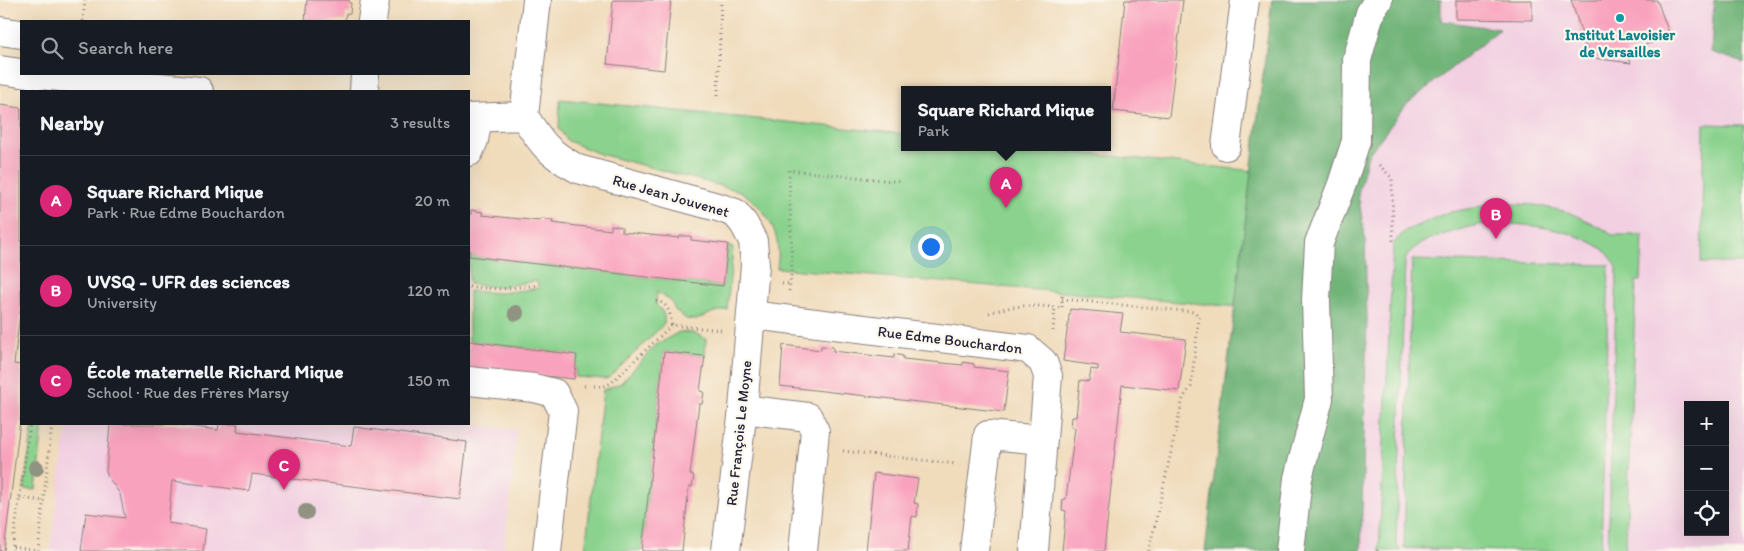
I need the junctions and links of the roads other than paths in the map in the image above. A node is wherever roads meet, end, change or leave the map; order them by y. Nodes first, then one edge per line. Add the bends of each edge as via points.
1 (375, 0) edge
2 (537, 0) edge
3 (1244, 0) edge
4 (1378, 0) edge
5 (372, 20) edge
6 (0, 31) edge
7 (20, 34) edge
8 (0, 70) edge
9 (20, 73) edge
10 (38, 75) edge
11 (365, 75) edge
12 (78, 81) edge
13 (187, 90) edge
14 (364, 90) edge
15 (524, 116) junction
16 (473, 118) edge
17 (1226, 146) dead end
18 (470, 150) edge
19 (752, 306) junction
20 (470, 380) edge
21 (743, 409) junction
22 (1043, 440) junction
23 (547, 551) edge
24 (726, 551) edge
25 (803, 551) edge
26 (974, 551) edge
27 (1034, 551) edge
28 (1290, 551) edge

1 - 5 street
2 - 15 street
3 - 17 street
4 - 28 street via 1370,13 1356,60 1356,141 1319,243 1316,300 1319,399 1298,478
6 - 7 street
8 - 9 street
10 - 12 street
11 - 14 street
12 - 13 street
15 - 16 street
15 - 19 street, Rue Jean Jouvenet via 542,144 558,159 578,169 735,213 753,241
16 - 18 street via 474,140
19 - 21 street, Rue François Le Moyne
19 - 22 street, Rue Edme Bouchardon via 786,319 1028,349 1043,362 1048,376
20 - 23 street via 554,393 563,411
21 - 24 street, Rue François Le Moyne
21 - 25 street via 808,417 815,431
22 - 26 street via 988,434
22 - 27 street, Rue Edme Bouchardon

